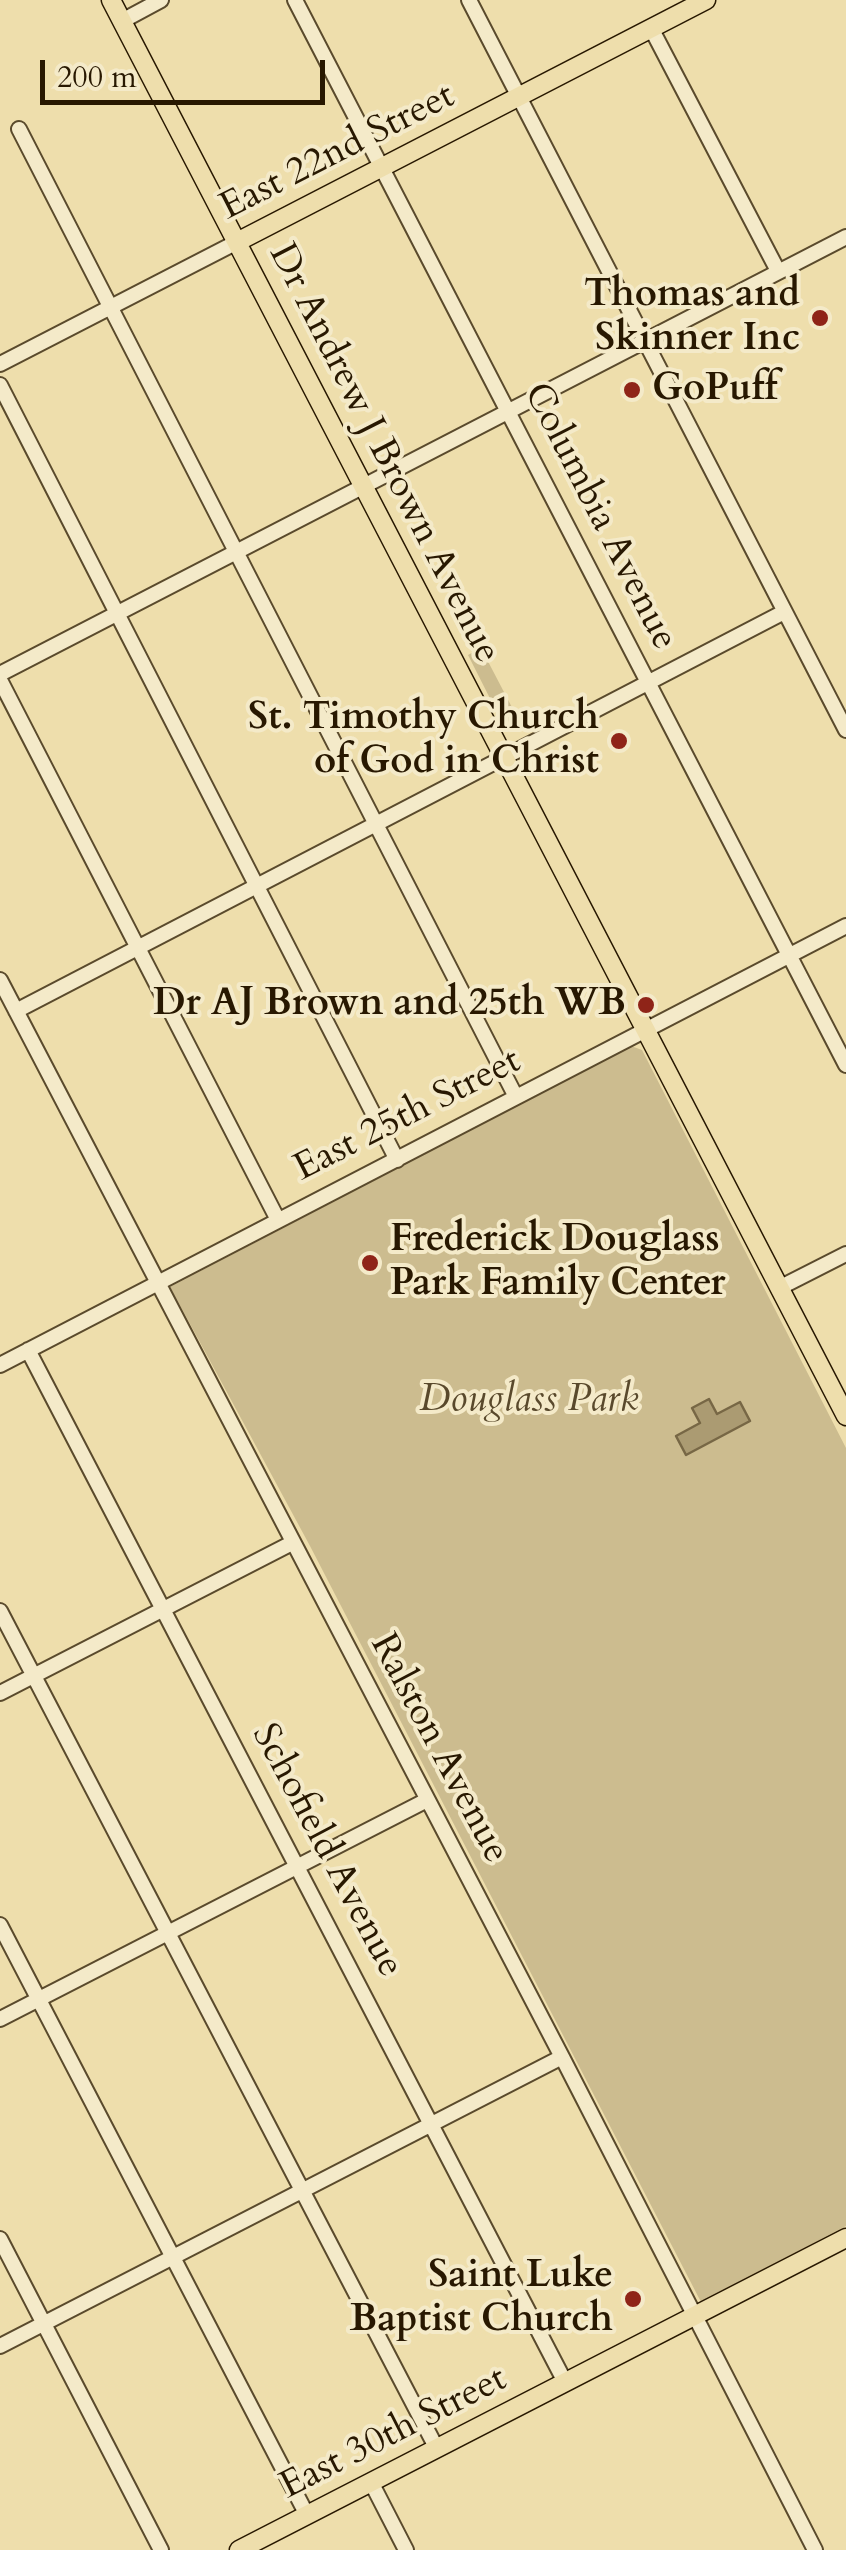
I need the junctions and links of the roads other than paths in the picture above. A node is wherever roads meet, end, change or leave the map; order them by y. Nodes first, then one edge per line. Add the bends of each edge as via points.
1 (111, 0) edge
2 (161, 0) edge
3 (295, 0) edge
4 (469, 0) edge
5 (706, 0) edge
6 (122, 21) junction
7 (651, 28) junction
8 (519, 96) junction
9 (18, 128) dead end
10 (382, 166) junction
11 (846, 237) edge
12 (237, 242) junction
13 (778, 271) junction
14 (110, 307) junction
15 (646, 342) junction
16 (0, 364) edge
17 (0, 386) edge
18 (508, 412) junction
19 (363, 486) junction
20 (235, 553) junction
21 (784, 612) junction
22 (116, 615) junction
23 (0, 677) edge
24 (648, 682) junction
25 (846, 730) edge
26 (504, 758) junction
27 (375, 824) junction
28 (257, 886) junction
29 (846, 926) edge
30 (138, 948) junction
31 (789, 956) junction
32 (0, 980) edge
33 (16, 1011) junction
34 (644, 1031) junction
35 (846, 1065) edge
36 (516, 1097) junction
37 (397, 1160) junction
38 (278, 1220) junction
39 (846, 1254) edge
40 (158, 1284) junction
41 (779, 1288) junction
42 (28, 1350) junction
43 (0, 1364) edge
44 (846, 1416) edge
45 (292, 1543) junction
46 (163, 1610) junction
47 (0, 1611) edge
48 (34, 1676) junction
49 (0, 1693) edge
50 (428, 1800) junction
51 (298, 1868) junction
52 (0, 1925) edge
53 (169, 1934) junction
54 (39, 2000) junction
55 (0, 2019) edge
56 (562, 2057) junction
57 (432, 2124) junction
58 (302, 2190) junction
59 (846, 2238) edge
60 (0, 2239) edge
61 (173, 2257) junction
62 (696, 2316) junction
63 (44, 2323) junction
64 (0, 2346) edge
65 (565, 2382) junction
66 (437, 2449) junction
67 (371, 2482) junction
68 (307, 2515) junction
69 (161, 2550) edge
70 (239, 2550) edge
71 (406, 2550) edge
72 (815, 2550) edge

1 - 6 main road, Dr Andrew J Brown Avenue
2 - 6 street
3 - 10 street, Columbia Avenue
4 - 8 street
5 - 7 main road, East 22nd Street
6 - 12 main road, Dr Andrew J Brown Avenue
7 - 8 main road, East 22nd Street
7 - 13 street
8 - 10 main road, East 22nd Street
8 - 15 street
9 - 14 street
10 - 12 main road, East 22nd Street
10 - 18 street, Columbia Avenue
11 - 13 street
12 - 14 street, East 22nd Street
12 - 19 main road, Dr Andrew J Brown Avenue
13 - 15 street
14 - 16 street, East 22nd Street
14 - 20 street
15 - 18 street
15 - 21 street
17 - 22 street
18 - 19 street
18 - 24 street, Columbia Avenue
19 - 20 street
19 - 26 main road, Dr Andrew J Brown Avenue
20 - 22 street
20 - 27 street
21 - 24 street
21 - 25 street
22 - 23 street
22 - 28 street
23 - 30 street
24 - 26 street
24 - 31 street, Columbia Avenue
26 - 27 street
26 - 34 main road, Dr Andrew J Brown Avenue
27 - 28 street
27 - 36 street
28 - 30 street
28 - 37 street
29 - 31 street, East 25th Street
30 - 33 street
30 - 38 street
31 - 34 street, East 25th Street
31 - 35 street, Columbia Avenue
32 - 33 street, Ralston Avenue
33 - 40 street, Ralston Avenue
34 - 36 street, East 25th Street
34 - 41 main road, Dr Andrew J Brown Avenue
36 - 37 street, East 25th Street
37 - 38 street, East 25th Street
38 - 40 street, East 25th Street
39 - 41 street
40 - 42 street, East 25th Street
40 - 45 street, Ralston Avenue
41 - 44 main road, Dr Andrew J Brown Avenue
42 - 43 street, East 25th Street
42 - 46 street, Schofield Avenue
45 - 46 street
45 - 50 street, Ralston Avenue
46 - 48 street
46 - 51 street, Schofield Avenue
47 - 48 street
48 - 49 street
48 - 53 street
50 - 51 street
50 - 56 street, Ralston Avenue
51 - 53 street
51 - 57 street, Schofield Avenue
52 - 54 street
53 - 54 street
53 - 58 street
54 - 55 street
54 - 61 street
56 - 57 street
56 - 62 street, Ralston Avenue
57 - 58 street
57 - 65 street, Schofield Avenue
58 - 61 street
58 - 66 street
59 - 62 main road, East 30th Street
60 - 63 street
61 - 63 street
61 - 68 street
62 - 65 main road, East 30th Street
62 - 72 street, Ralston Avenue
63 - 64 street
63 - 69 street
65 - 66 main road, East 30th Street
66 - 67 main road, East 30th Street
67 - 68 main road, East 30th Street
67 - 71 street
68 - 70 main road, East 30th Street

